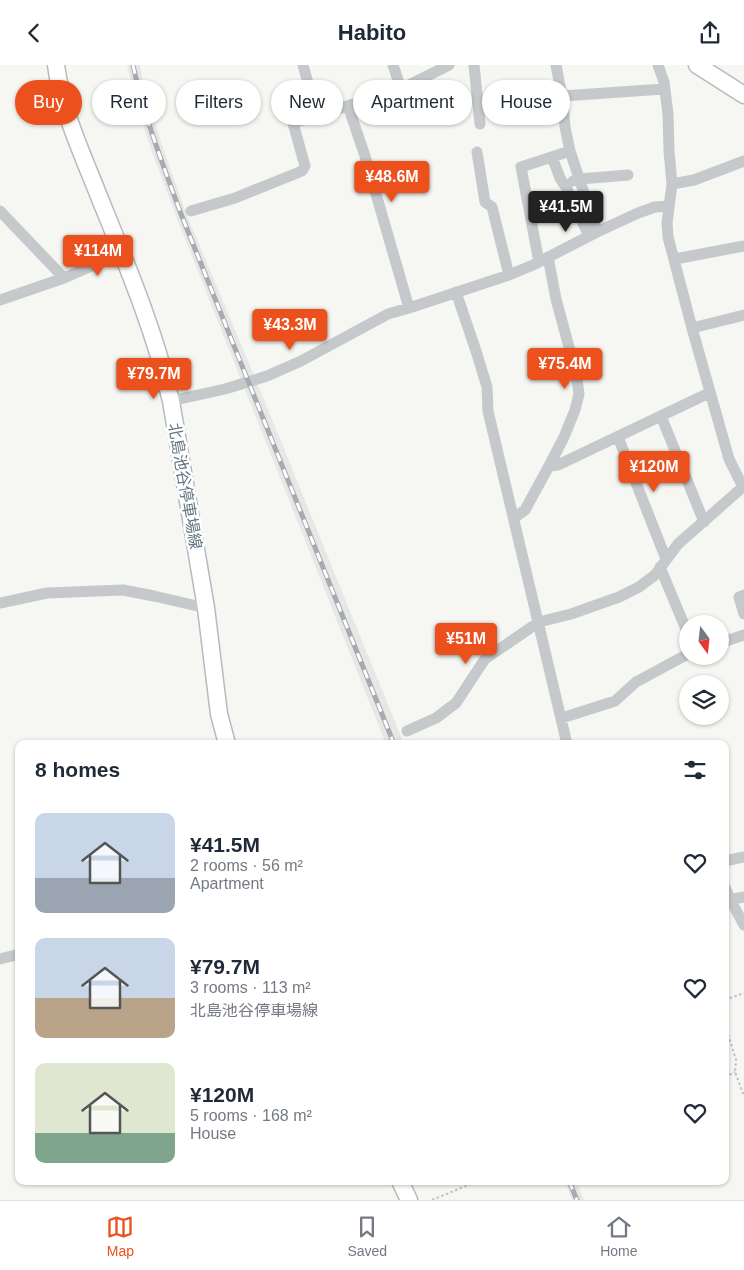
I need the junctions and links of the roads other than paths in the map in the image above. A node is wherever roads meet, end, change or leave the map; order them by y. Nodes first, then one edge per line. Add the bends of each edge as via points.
1 (56, 65) edge
2 (303, 65) edge
3 (393, 65) edge
4 (449, 65) edge
5 (474, 65) edge
6 (556, 65) edge
7 (658, 65) edge
8 (697, 65) edge
9 (307, 80) edge
10 (398, 80) edge
11 (419, 80) edge
12 (559, 80) edge
13 (664, 89) junction
14 (744, 95) edge
15 (570, 96) edge
16 (353, 103) edge
17 (348, 105) junction
18 (343, 107) edge
19 (294, 125) edge
20 (480, 125) dead end
21 (565, 125) edge
22 (570, 151) junction
23 (477, 152) dead end
24 (552, 157) junction
25 (744, 161) edge
26 (628, 175) dead end
27 (580, 179) junction
28 (564, 184) junction
29 (672, 184) junction
30 (669, 206) junction
31 (0, 211) edge
32 (191, 211) dead end
33 (593, 234) junction
34 (744, 246) edge
35 (122, 253) junction
36 (674, 259) junction
37 (543, 260) junction
38 (509, 275) junction
39 (64, 278) junction
40 (456, 292) junction
41 (0, 300) edge
42 (409, 308) junction
43 (744, 315) edge
44 (692, 327) junction
45 (709, 393) junction
46 (171, 401) junction
47 (661, 416) junction
48 (618, 437) junction
49 (550, 466) junction
50 (743, 487) edge
51 (514, 518) junction
52 (704, 522) junction
53 (663, 563) junction
54 (744, 595) edge
55 (0, 603) edge
56 (206, 608) junction
57 (744, 614) edge
58 (681, 615) edge
59 (539, 623) junction
60 (744, 635) edge
61 (729, 640) edge
62 (679, 660) edge
63 (562, 717) junction
64 (407, 731) dead end
65 (226, 740) edge
66 (567, 740) edge
67 (744, 857) edge
68 (729, 860) edge
69 (744, 897) edge
70 (729, 900) edge
71 (729, 903) edge
72 (744, 925) edge
73 (15, 955) edge
74 (0, 959) edge
75 (402, 1185) edge
76 (409, 1200) edge

1 - 35 main road, 北島池谷停車場線 via 58,85 74,134
2 - 9 street
3 - 10 street
4 - 11 street
5 - 20 street
6 - 12 street
7 - 13 street
8 - 14 main road
13 - 15 street
13 - 29 street
16 - 17 street
17 - 18 street
17 - 42 street
19 - 32 street via 305,166 302,171 235,198
21 - 22 street
22 - 24 street
22 - 27 street
23 - 38 street via 485,202 492,207
24 - 28 street
24 - 37 street via 521,167
25 - 29 street
26 - 27 street
27 - 28 street
27 - 33 street
28 - 33 street
29 - 30 street
30 - 33 street via 655,207
30 - 36 street via 668,237
31 - 39 street
33 - 37 street
34 - 36 street
35 - 39 street
35 - 46 main road, 北島池谷停車場線 via 154,339
36 - 44 street
37 - 38 street
37 - 49 street via 576,373 579,394
38 - 40 street
39 - 41 street
40 - 42 street
40 - 51 street via 487,387 488,411
42 - 46 street via 388,314 267,376
43 - 44 street
44 - 45 street
45 - 47 street
45 - 50 street via 729,459
46 - 56 main road, 北島池谷停車場線
47 - 48 street
47 - 52 street
48 - 49 street
48 - 53 street
49 - 51 street via 525,510
50 - 52 street
51 - 59 street
52 - 53 street via 678,544
53 - 58 street
53 - 59 street via 655,575 619,597
54 - 57 street via 740,597
55 - 56 street via 47,593 123,590
56 - 65 main road, 北島池谷停車場線 via 219,714
59 - 63 street
59 - 64 street via 485,659 456,703 436,718
60 - 61 street
62 - 63 street via 636,682 615,701
63 - 66 street
67 - 68 street
69 - 70 street
71 - 72 street
73 - 74 street
75 - 76 main road

